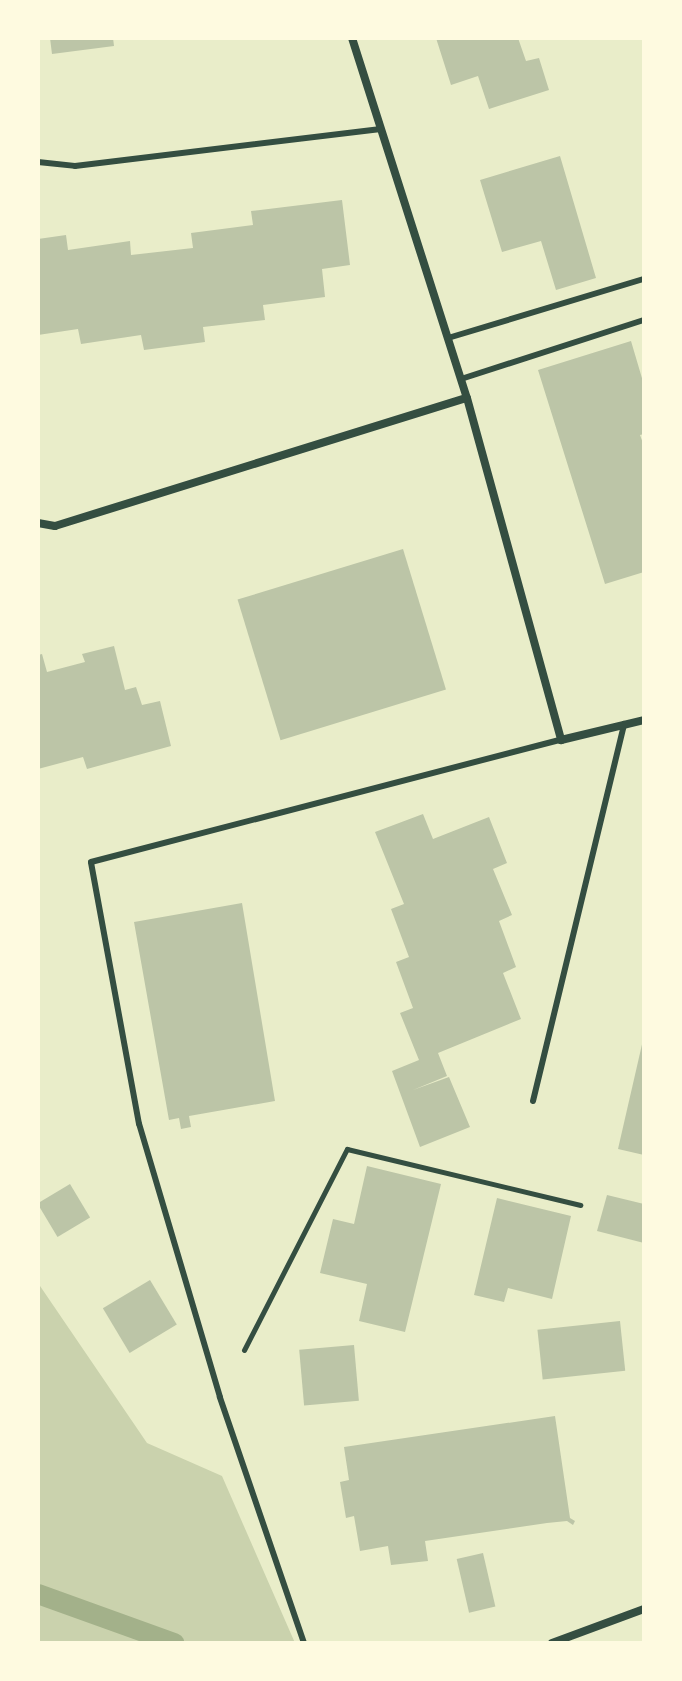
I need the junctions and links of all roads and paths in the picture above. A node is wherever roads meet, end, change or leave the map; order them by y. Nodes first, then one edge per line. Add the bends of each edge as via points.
1 (352, 38) edge
2 (381, 129) junction
3 (38, 162) edge
4 (644, 279) edge
5 (644, 320) edge
6 (448, 338) junction
7 (461, 379) junction
8 (467, 398) junction
9 (38, 523) edge
10 (644, 720) edge
11 (624, 724) junction
12 (561, 740) junction
13 (533, 1101) dead end
14 (580, 1205) dead end
15 (220, 1397) junction
16 (644, 1609) edge
17 (304, 1643) edge
18 (552, 1643) edge

1 - 2 street
2 - 3 lane via 75,166
2 - 6 street
4 - 6 lane
5 - 7 lane
6 - 7 street
7 - 8 street
8 - 9 street via 55,526
8 - 12 street
10 - 11 street
11 - 12 street
11 - 13 lane
12 - 15 lane via 91,862 139,1124
14 - 15 path via 347,1149
15 - 17 lane
16 - 18 street

